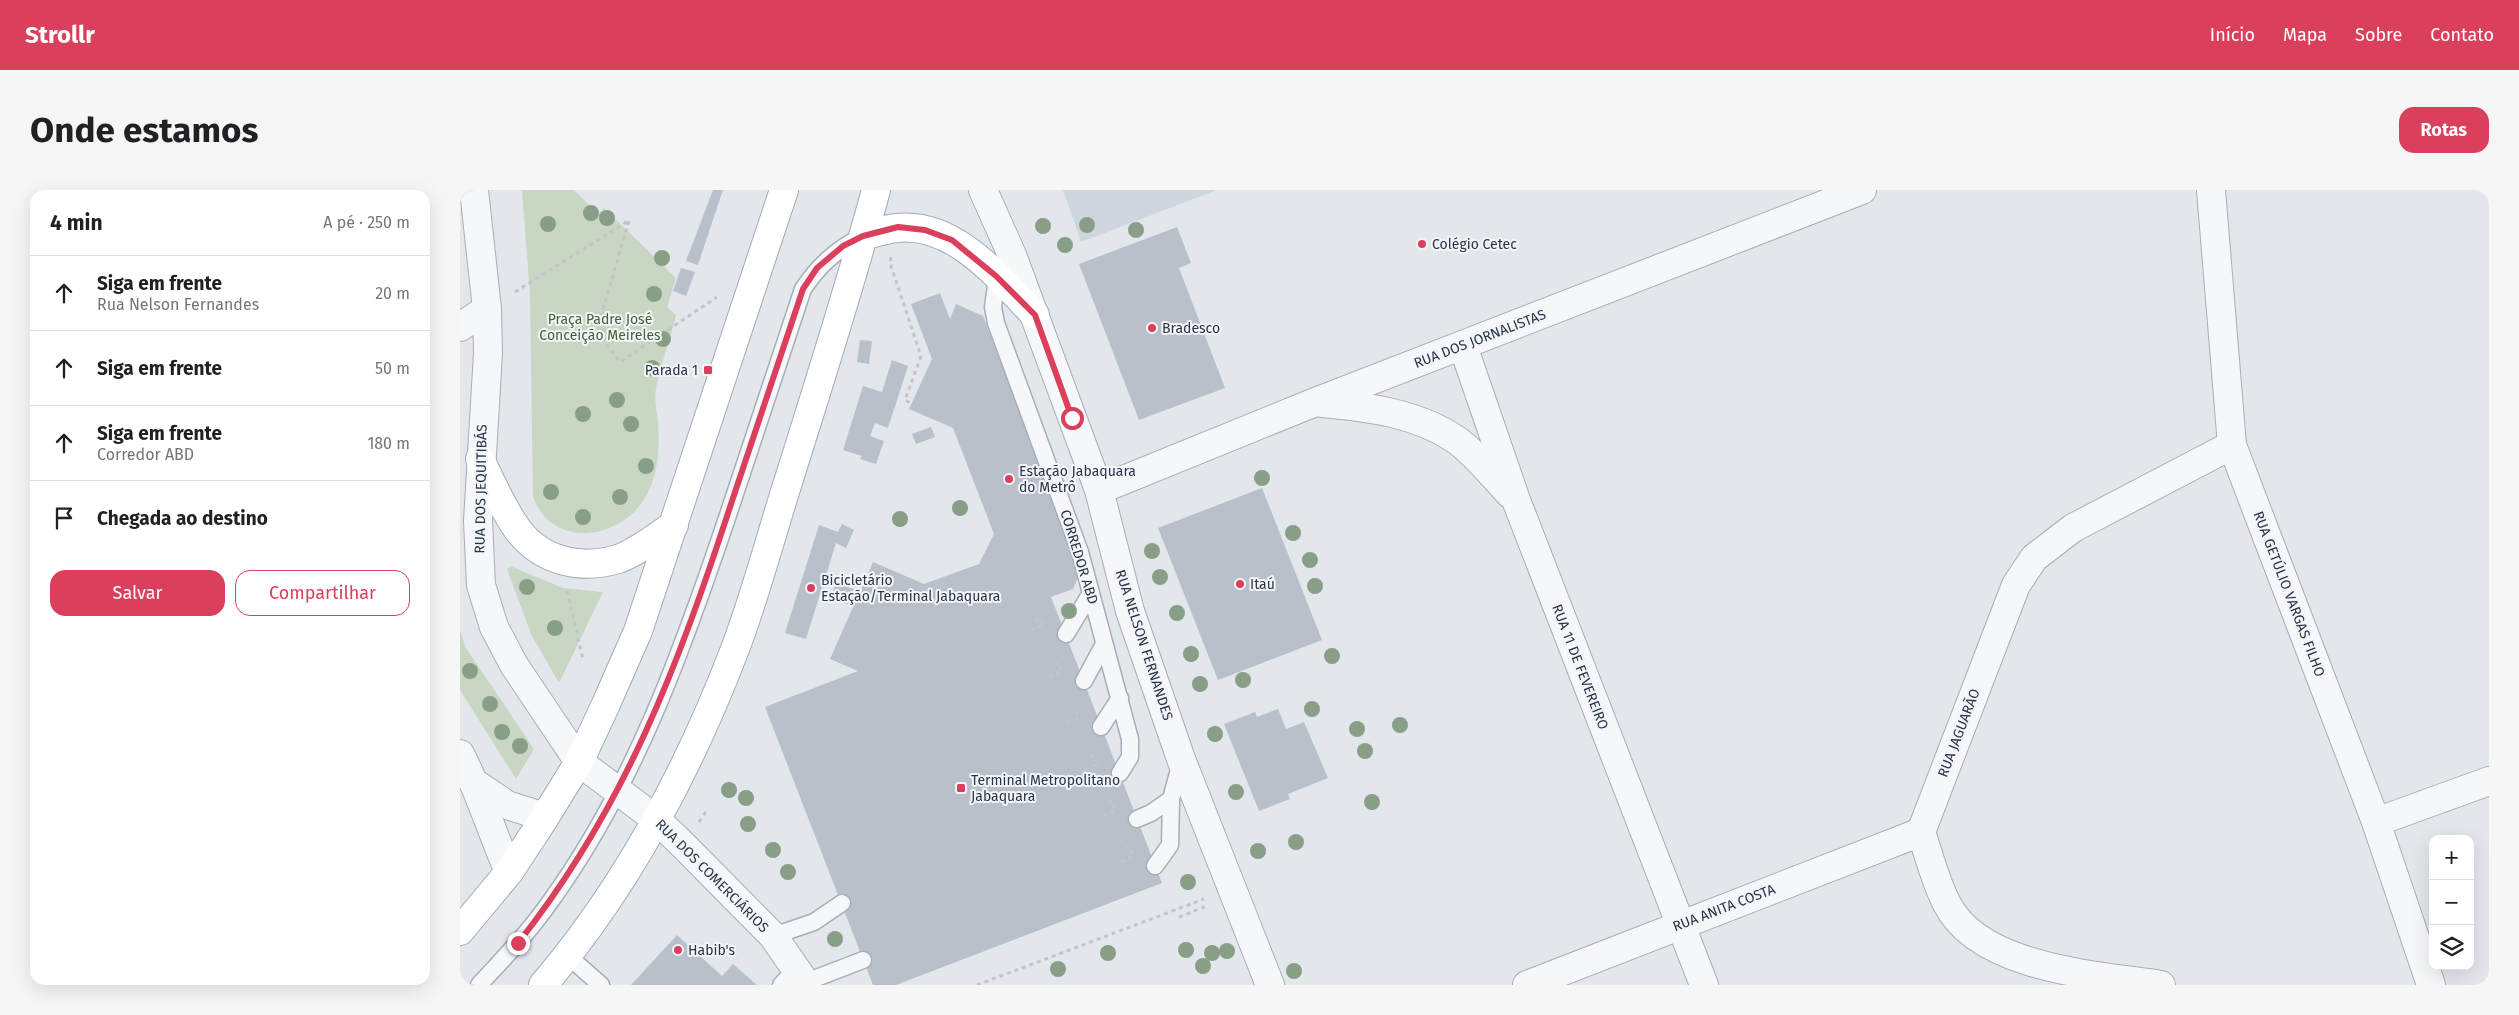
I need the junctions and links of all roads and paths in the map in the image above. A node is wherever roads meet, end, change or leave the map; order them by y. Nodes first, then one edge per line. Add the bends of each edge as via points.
1 (474, 190) edge
2 (784, 190) edge
3 (876, 190) edge
4 (983, 190) edge
5 (1862, 190) edge
6 (2211, 190) edge
7 (898, 227) junction
8 (863, 236) junction
9 (1004, 265) junction
10 (718, 296) dead end
11 (487, 309) junction
12 (1035, 315) joint
13 (460, 327) edge
14 (1463, 346) junction
15 (1313, 403) junction
16 (912, 404) dead end
17 (2232, 445) junction
18 (473, 454) edge
19 (1099, 490) junction
20 (1516, 500) junction
21 (674, 524) junction
22 (565, 585) dead end
23 (1091, 593) junction
24 (1035, 621) dead end
25 (1031, 630) dead end
26 (1066, 634) dead end
27 (1104, 644) junction
28 (583, 659) dead end
29 (1052, 665) dead end
30 (1049, 676) dead end
31 (1084, 681) dead end
32 (1120, 698) junction
33 (1070, 713) dead end
34 (1067, 723) dead end
35 (1101, 727) dead end
36 (460, 754) edge
37 (1087, 758) dead end
38 (1182, 759) junction
39 (579, 762) junction
40 (1085, 769) dead end
41 (1120, 773) dead end
42 (2489, 781) edge
43 (476, 784) junction
44 (617, 791) junction
45 (1171, 799) junction
46 (1104, 804) dead end
47 (1103, 816) dead end
48 (545, 817) junction
49 (1137, 819) dead end
50 (657, 820) junction
51 (2376, 822) junction
52 (1920, 832) junction
53 (1122, 850) dead end
54 (1121, 862) dead end
55 (1155, 866) dead end
56 (509, 872) junction
57 (842, 903) dead end
58 (1210, 904) dead end
59 (1197, 910) dead end
60 (1179, 917) dead end
61 (1680, 924) junction
62 (460, 931) edge
63 (773, 936) junction
64 (568, 956) junction
65 (863, 960) dead end
66 (798, 980) edge
67 (479, 985) edge
68 (543, 985) edge
69 (601, 985) edge
70 (977, 985) edge
71 (1270, 985) edge
72 (1527, 985) edge
73 (1704, 985) edge
74 (2161, 985) edge
75 (2431, 985) edge

1 - 11 street, RUA DOS JEQUITIBÁS
2 - 21 main road
3 - 8 main road
4 - 9 street
5 - 14 street, RUA DOS JORNALISTAS
6 - 17 street, RUA GETÚLIO VARGAS FILHO
7 - 8 main road
7 - 9 main road via 925,230
7 - 16 path via 890,263 921,356 904,400
8 - 44 lane via 836,251 817,268 803,289 693,621 668,685
8 - 50 main road via 735,648 683,770
9 - 12 main road
9 - 23 lane, CORREDOR ABD via 994,307 996,324 1080,552
10 - 11 path via 620,362 605,342 601,316 629,221
11 - 13 street
11 - 18 street, RUA DOS JEQUITIBÁS via 488,353
12 - 19 street, RUA NELSON FERNANDES
14 - 15 street, RUA DOS JORNALISTAS
14 - 20 street, RUA 11 DE FEVEREIRO
15 - 19 street, RUA DOS JORNALISTAS
15 - 20 street via 1363,406 1417,420 1456,440
17 - 51 street, RUA GETÚLIO VARGAS FILHO
17 - 52 street, RUA JAGUARÃO via 2073,528 2034,558 2016,585
18 - 21 main road via 519,532 538,549 556,559 577,565 619,559
18 - 39 street, RUA DOS JEQUITIBÁS via 481,585 494,627 514,665
19 - 38 street, RUA NELSON FERNANDES via 1130,611
20 - 61 street, RUA 11 DE FEVEREIRO
21 - 39 main road via 638,631
22 - 28 path
23 - 26 lane
23 - 27 lane, CORREDOR ABD
24 - 25 path via 1041,618 1044,625
27 - 31 lane
27 - 32 lane, CORREDOR ABD
29 - 30 path via 1059,663 1062,672
32 - 35 lane
32 - 41 lane, CORREDOR ABD via 1130,740 1130,757
33 - 34 path via 1076,710 1079,718
36 - 43 street
37 - 40 path via 1094,755 1098,764
38 - 45 lane
38 - 71 street, RUA NELSON FERNANDES
39 - 44 street, RUA DOS COMERCIÁRIOS
39 - 48 main road
42 - 51 street
43 - 48 street via 507,805
43 - 56 street
44 - 50 street, RUA DOS COMERCIÁRIOS
44 - 67 lane via 550,902
45 - 49 lane
45 - 55 lane via 1170,845
46 - 47 path via 1112,801 1115,811
48 - 56 main road
50 - 63 street, RUA DOS COMERCIÁRIOS
50 - 64 main road
51 - 75 street, RUA GETÚLIO VARGAS FILHO
52 - 61 street, RUA ANITA COSTA
52 - 74 street via 1947,905 1971,934 2003,952 2044,967
53 - 54 path via 1129,847 1133,857
56 - 62 main road
57 - 63 lane via 814,922
58 - 70 path via 1208,898
59 - 60 path
61 - 72 street, RUA ANITA COSTA
61 - 73 street, RUA 11 DE FEVEREIRO
63 - 66 street, RUA DOS COMERCIÁRIOS
64 - 68 main road
64 - 69 lane
65 - 66 lane

